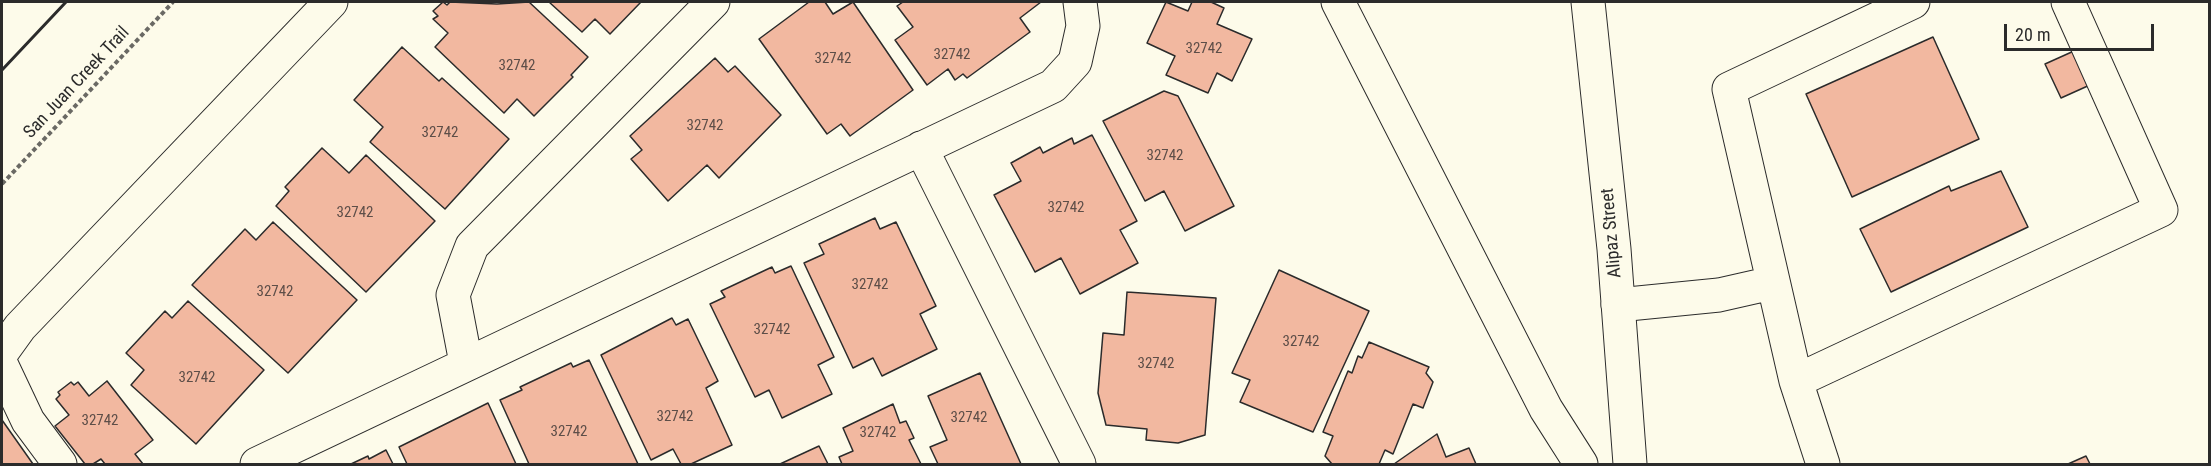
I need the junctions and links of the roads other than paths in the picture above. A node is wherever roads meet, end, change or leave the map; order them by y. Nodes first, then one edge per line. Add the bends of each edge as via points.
1 (331, 2) edge
2 (713, 2) edge
3 (1080, 2) edge
4 (1338, 2) edge
5 (1588, 2) edge
6 (1913, 2) edge
7 (2068, 2) edge
8 (921, 148) junction
9 (1772, 284) junction
10 (1618, 305) junction
11 (2, 352) edge
12 (466, 363) junction
13 (2, 366) edge
14 (1796, 381) junction
15 (60, 465) edge
16 (257, 465) edge
17 (1079, 465) edge
18 (1581, 465) edge
19 (1630, 465) edge
20 (1823, 465) edge

1 - 11 street via 20,327
2 - 12 street via 472,246 453,295
3 - 8 street via 1083,27 1075,62 1053,86
4 - 18 street via 1546,409
5 - 10 street, Alipaz Street
6 - 9 street via 1729,89
7 - 14 street via 2161,210
8 - 12 street
8 - 17 street
9 - 10 street via 1719,295
9 - 14 street
10 - 19 street, Alipaz Street
12 - 16 street
13 - 15 street via 28,421
14 - 20 street

